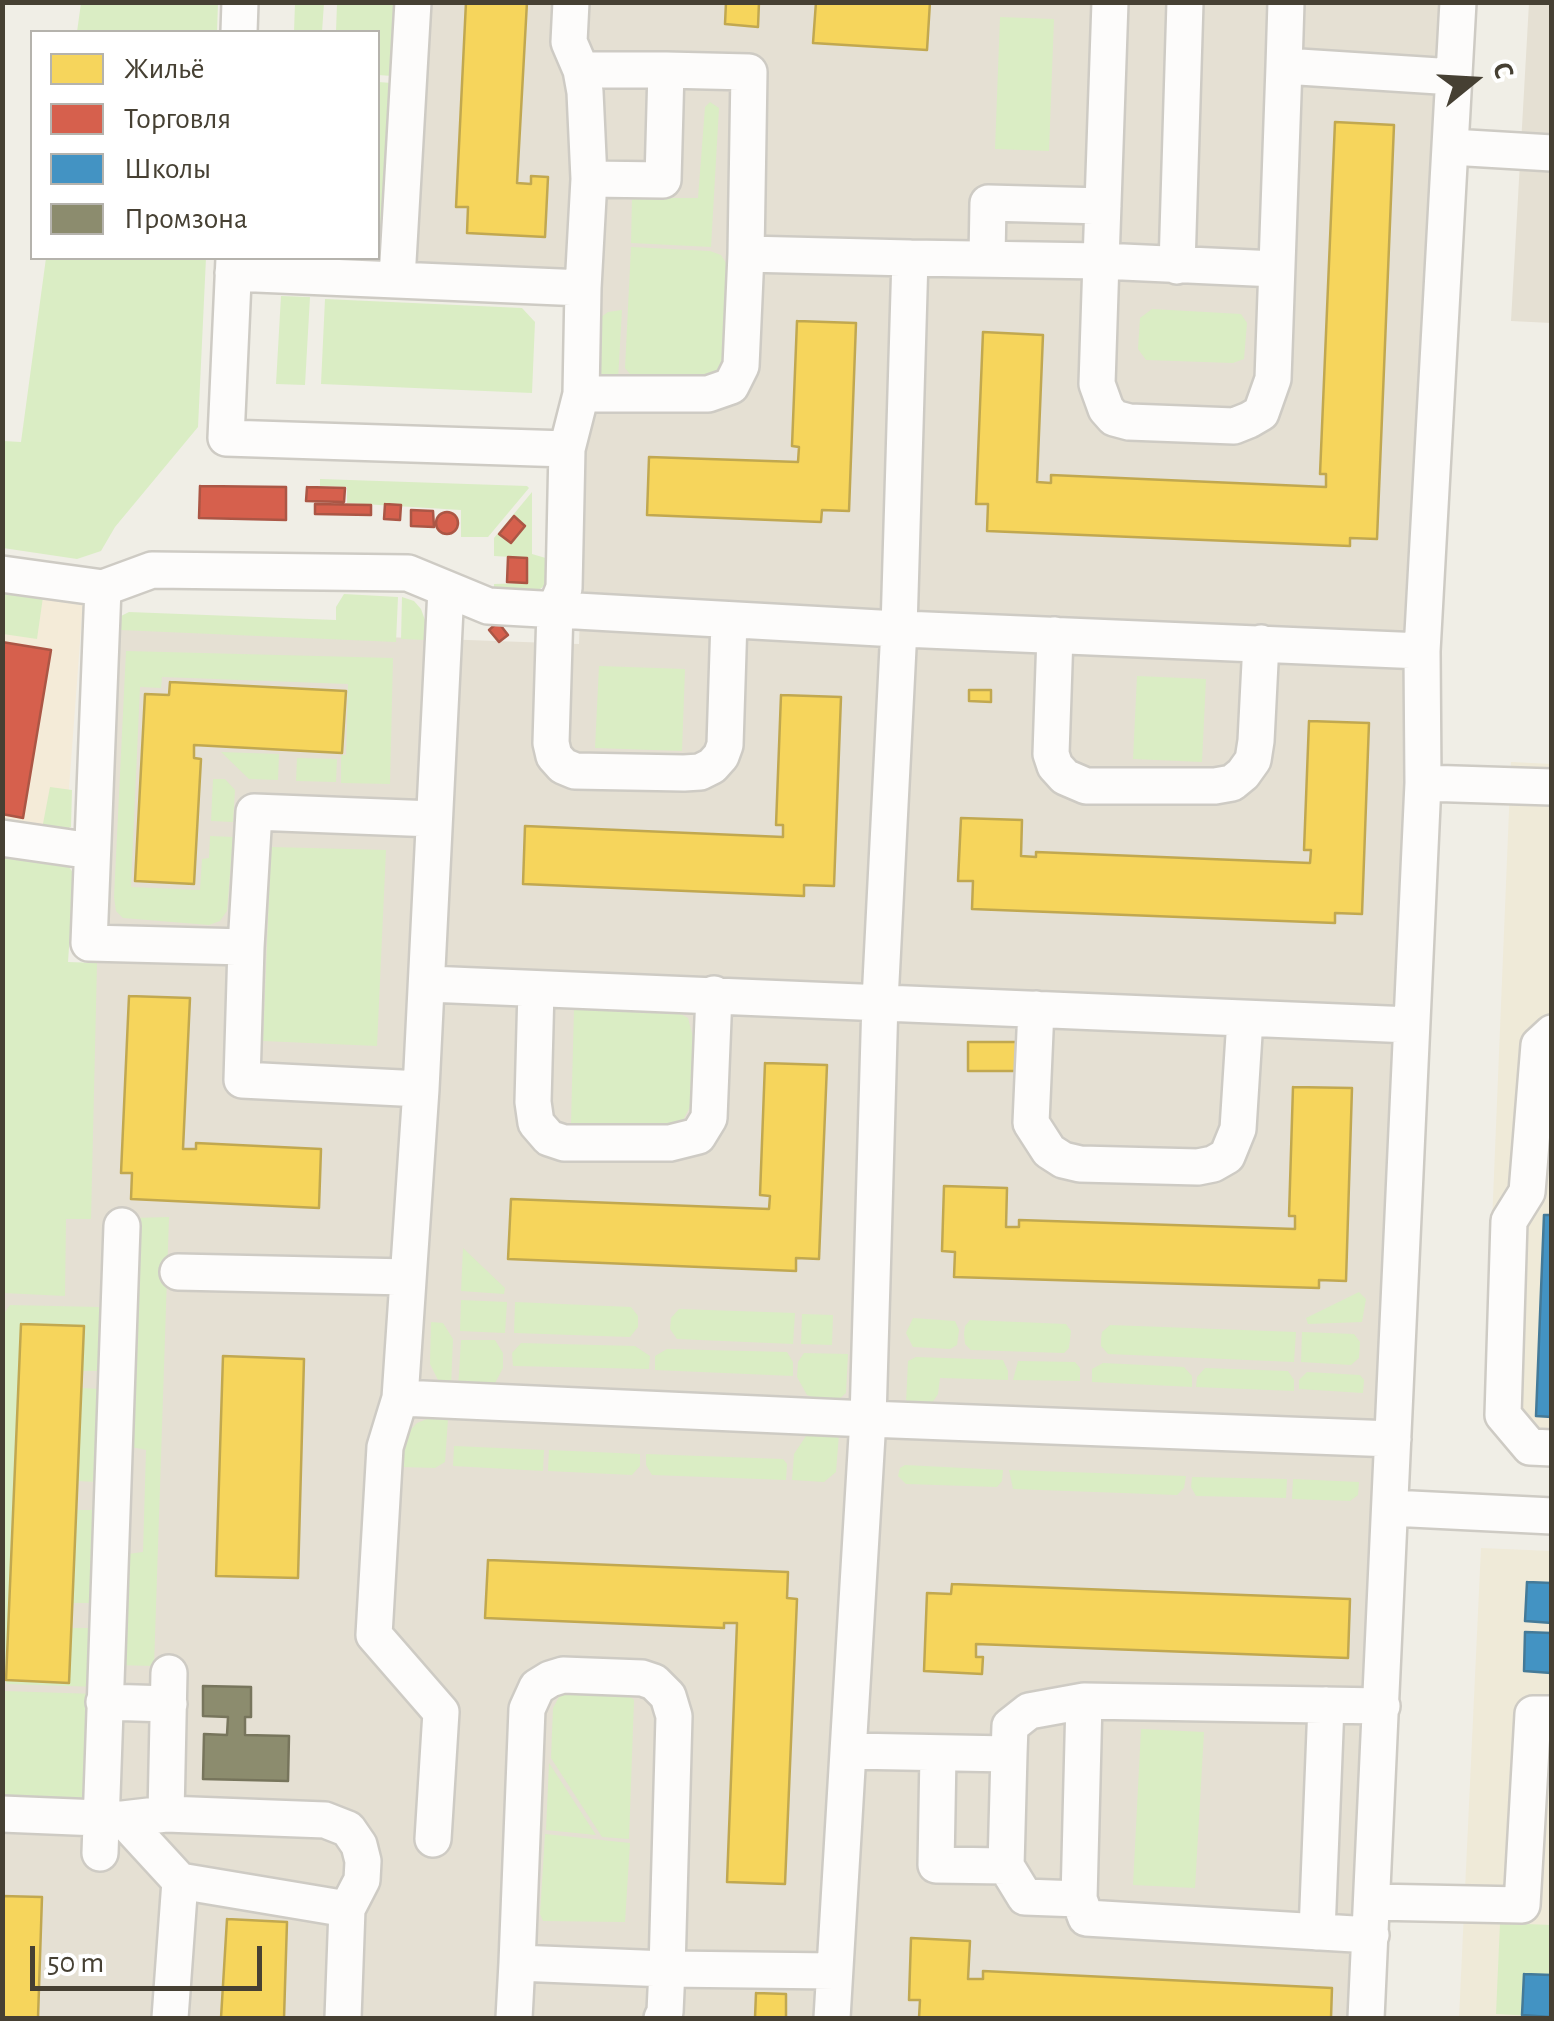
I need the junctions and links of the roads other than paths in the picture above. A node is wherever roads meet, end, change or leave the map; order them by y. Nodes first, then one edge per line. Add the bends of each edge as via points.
1 (240, 2) edge
2 (413, 2) edge
3 (571, 2) edge
4 (1110, 2) edge
5 (1186, 2) edge
6 (1286, 2) edge
7 (1458, 2) edge
8 (239, 30) edge
9 (1284, 66) junction
10 (581, 70) junction
11 (666, 70) junction
12 (1454, 77) junction
13 (1451, 147) junction
14 (1552, 153) edge
15 (589, 179) junction
16 (1104, 206) junction
17 (746, 254) junction
18 (910, 258) junction
19 (987, 258) junction
20 (1102, 262) junction
21 (234, 265) edge
22 (1177, 266) junction
23 (1276, 269) junction
24 (398, 279) junction
25 (583, 288) junction
26 (581, 394) junction
27 (567, 449) junction
28 (2, 574) edge
29 (103, 588) junction
30 (446, 590) junction
31 (554, 610) junction
32 (729, 620) junction
33 (899, 628) junction
34 (1054, 635) junction
35 (1261, 644) junction
36 (1422, 650) junction
37 (1422, 783) junction
38 (1552, 786) edge
39 (434, 819) junction
40 (2, 838) edge
41 (92, 852) junction
42 (246, 947) junction
43 (428, 984) junction
44 (536, 989) junction
45 (714, 994) junction
46 (880, 1001) junction
47 (1036, 1009) junction
48 (1244, 1020) junction
49 (1411, 1026) junction
50 (1552, 1033) edge
51 (421, 1089) junction
52 (122, 1226) dead end
53 (178, 1272) dead end
54 (408, 1277) junction
55 (400, 1398) junction
56 (868, 1419) junction
57 (1393, 1439) junction
58 (1552, 1448) edge
59 (1391, 1508) junction
60 (1552, 1516) edge
61 (1084, 1701) junction
62 (104, 1702) junction
63 (1326, 1705) junction
64 (1382, 1706) junction
65 (1552, 1714) edge
66 (850, 1752) junction
67 (938, 1754) junction
68 (1009, 1754) junction
69 (2, 1814) edge
70 (166, 1814) junction
71 (108, 1830) junction
72 (433, 1839) dead end
73 (1006, 1866) junction
74 (180, 1881) junction
75 (1079, 1898) junction
76 (1537, 1906) edge
77 (347, 1909) junction
78 (1372, 1919) junction
79 (1316, 1932) junction
80 (517, 1963) junction
81 (667, 1968) junction
82 (834, 1970) junction
83 (170, 2018) edge
84 (343, 2018) edge
85 (514, 2018) edge
86 (662, 2018) edge
87 (832, 2018) edge
88 (1366, 2018) edge

1 - 8 street
2 - 24 street
3 - 10 street via 569,42
4 - 16 street
5 - 22 street
6 - 9 street
7 - 12 street
9 - 12 street
9 - 23 street
10 - 11 street
10 - 15 street
11 - 15 street via 663,180
11 - 17 street via 749,72
12 - 13 street
13 - 14 street
13 - 36 street
15 - 25 street
16 - 19 street via 988,203
16 - 20 street
17 - 18 street
17 - 26 street via 741,366 731,386 708,394
18 - 19 street
18 - 33 street
19 - 20 street
20 - 22 street
20 - 23 street via 1097,384 1106,410 1130,422 1234,426 1262,413 1273,379
21 - 24 street
21 - 27 street via 226,438
22 - 23 street
24 - 25 street
25 - 26 street
26 - 27 street
27 - 31 street via 564,588
28 - 29 street
29 - 30 street via 152,570 408,573
29 - 41 street
30 - 31 street via 488,606
30 - 39 street
31 - 32 street
31 - 32 street via 551,743 554,756 575,771 684,774 712,766 724,745
32 - 33 street
33 - 34 street
33 - 46 street
34 - 35 street
34 - 35 street via 1051,754 1065,777 1086,786 1232,783 1253,760
35 - 36 street
36 - 37 street
37 - 38 street
37 - 49 street
39 - 42 street via 254,812
39 - 43 street
40 - 41 street
41 - 42 street via 89,943
42 - 51 street via 242,1080
43 - 44 street
43 - 51 street
44 - 45 street
44 - 45 street via 536,1123 564,1144 670,1143 698,1136 709,1118
45 - 46 street
46 - 47 street
46 - 56 street
47 - 48 street
47 - 48 street via 1031,1123 1049,1152 1080,1164 1198,1167 1226,1156 1238,1129
48 - 49 street
49 - 57 street
50 - 58 street via 1539,1045 1526,1192 1509,1221 1503,1415 1530,1447
51 - 54 street
52 - 62 street
53 - 54 street
54 - 55 street
55 - 56 street
55 - 72 street via 385,1447 374,1635 441,1712
56 - 57 street
56 - 66 street
57 - 59 street
59 - 60 street
59 - 64 street
61 - 63 street
61 - 68 street via 1028,1711 1010,1726
61 - 75 street
62 - 70 street via 169,1688
62 - 71 street
63 - 64 street
63 - 79 street
64 - 78 street
65 - 76 street via 1534,1714
66 - 67 street
66 - 82 street
67 - 68 street
67 - 73 street via 936,1865
68 - 73 street
69 - 71 street
70 - 71 street
70 - 77 street via 325,1820 348,1829 364,1862
71 - 74 street
73 - 75 street via 1025,1898
74 - 77 street
74 - 83 street
75 - 79 street via 1086,1918
76 - 78 street
77 - 84 street
78 - 79 street
78 - 88 street
80 - 81 street
80 - 81 street via 529,1699 536,1687 563,1675 628,1676 661,1687 674,1716
80 - 85 street
81 - 82 street
81 - 86 street
82 - 87 street

